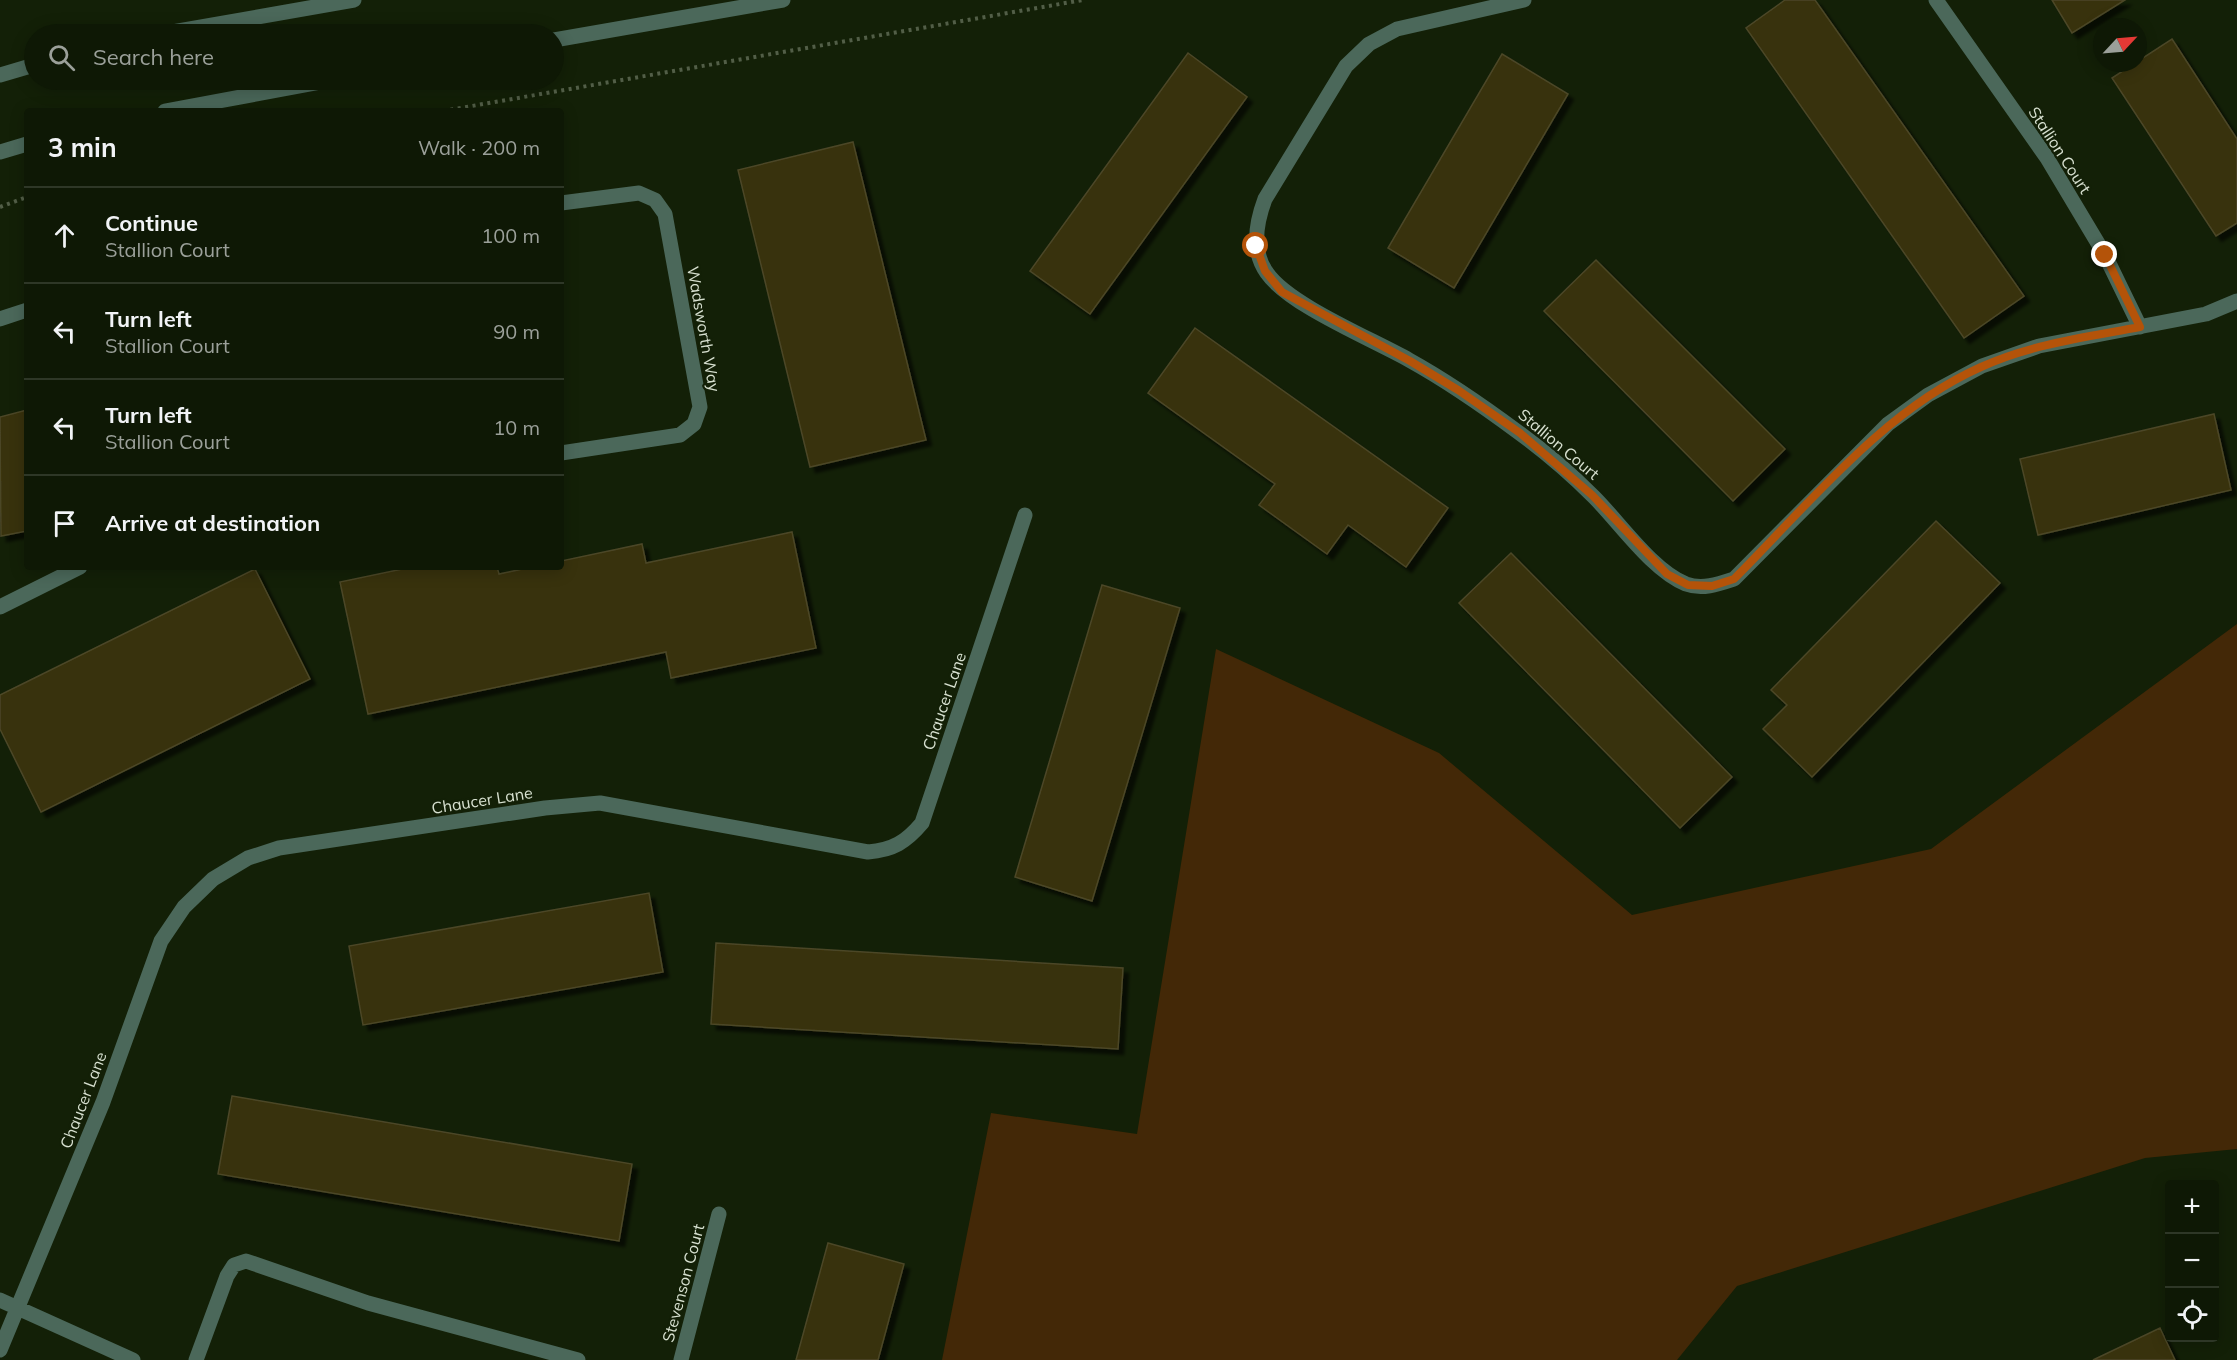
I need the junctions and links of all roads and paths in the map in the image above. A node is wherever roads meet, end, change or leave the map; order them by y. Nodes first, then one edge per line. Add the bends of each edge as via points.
1 (354, 0) edge
2 (783, 0) edge
3 (1083, 0) edge
4 (1524, 0) edge
5 (1936, 0) edge
6 (218, 24) edge
7 (564, 38) edge
8 (24, 68) edge
9 (0, 75) edge
10 (279, 90) edge
11 (181, 108) edge
12 (460, 108) edge
13 (24, 145) edge
14 (0, 152) edge
15 (24, 198) edge
16 (564, 203) edge
17 (0, 207) edge
18 (2237, 301) edge
19 (24, 311) edge
20 (0, 319) edge
21 (2140, 327) junction
22 (564, 453) edge
23 (1025, 515) dead end
24 (74, 570) edge
25 (0, 607) edge
26 (719, 1214) dead end
27 (0, 1300) edge
28 (20, 1308) junction
29 (0, 1350) edge
30 (133, 1360) edge
31 (196, 1360) edge
32 (578, 1360) edge
33 (681, 1360) edge

1 - 6 street
2 - 7 street
3 - 12 path
4 - 21 street, Stallion Court via 1397,29 1369,44 1346,66 1265,200 1257,220 1256,246 1265,271 1282,292 1410,361 1520,433 1592,495 1667,574 1688,585 1712,586 1734,579 1888,424 1928,395 1982,366 2039,346
5 - 21 street, Stallion Court via 2047,158 2105,255
8 - 9 street
10 - 11 street
13 - 14 street
15 - 17 path
16 - 22 street, Wadsworth Way via 639,194 655,200 665,214 700,407 694,424 680,435
18 - 21 street, Stallion Court via 2206,314
19 - 20 street
23 - 28 street, Chaucer Lane via 922,823 907,840 886,850 868,852 600,803 279,848 248,858 213,879 183,907 161,941 103,1102
24 - 25 street
26 - 33 street, Stevenson Court
27 - 28 street
28 - 29 street, Chaucer Lane
28 - 30 street
31 - 32 street via 227,1276 234,1265 246,1261 368,1303

